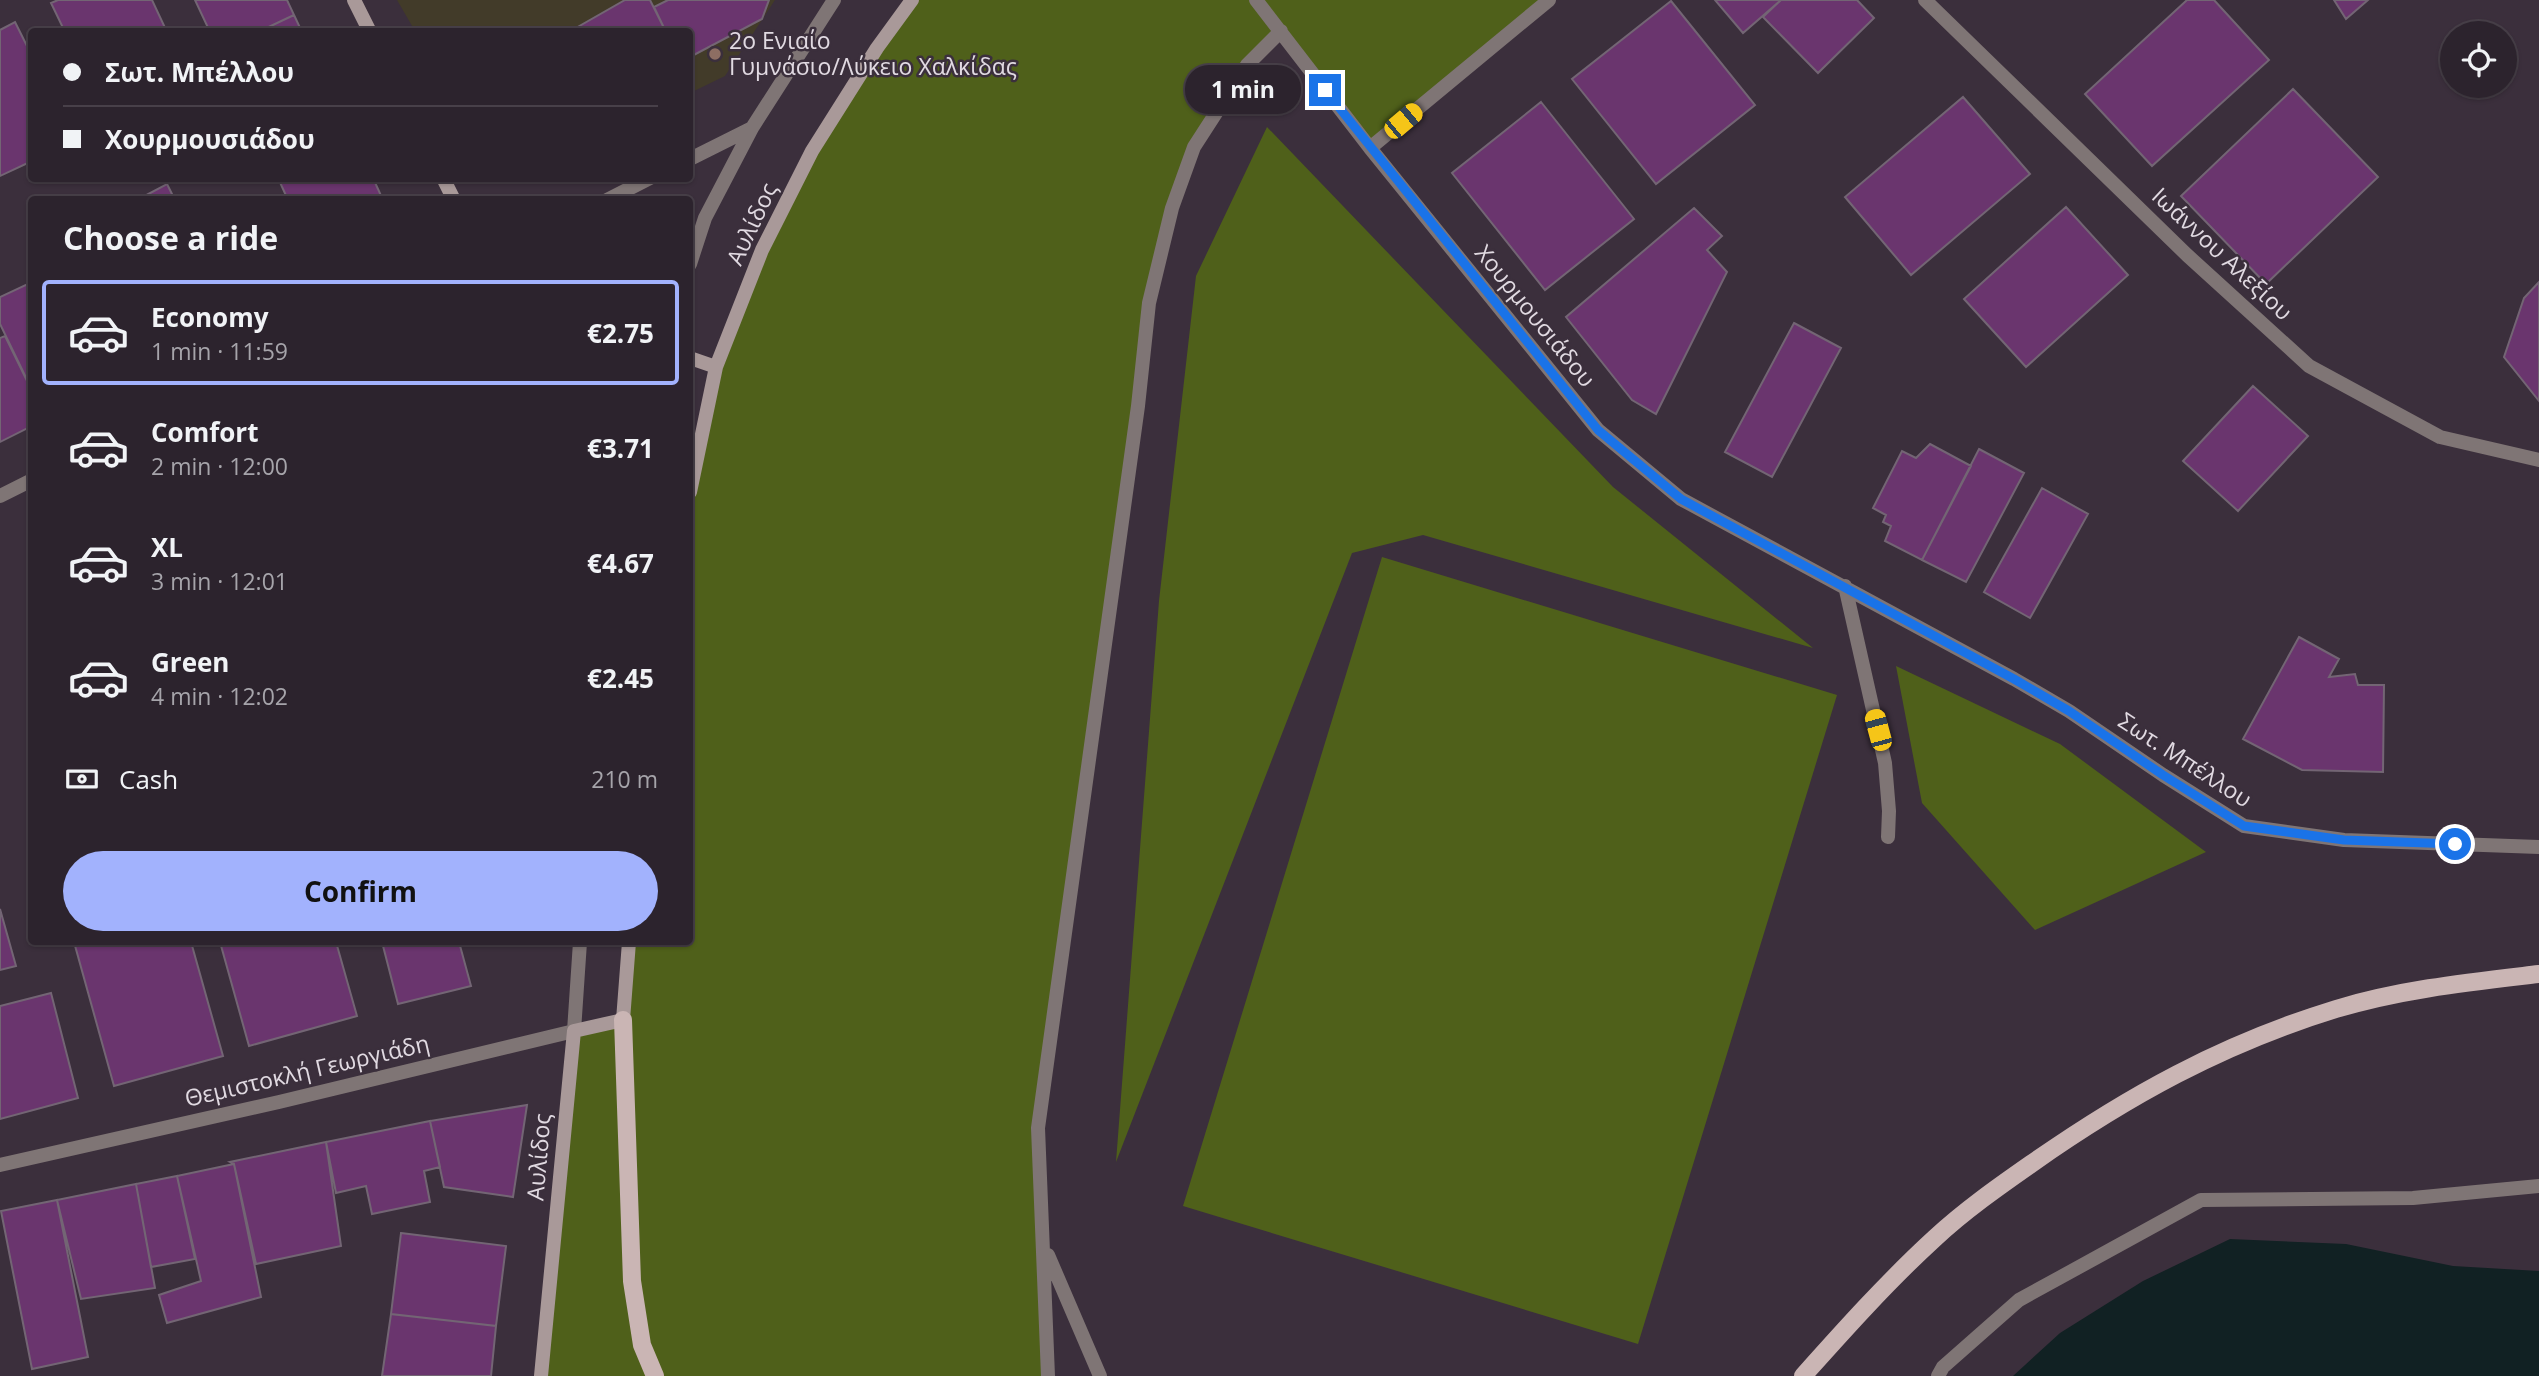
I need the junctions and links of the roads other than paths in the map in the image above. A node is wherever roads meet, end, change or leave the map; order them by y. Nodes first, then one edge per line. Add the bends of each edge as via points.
1 (354, 0) edge
2 (834, 0) edge
3 (912, 0) edge
4 (1256, 0) edge
5 (1549, 0) edge
6 (1926, 0) edge
7 (368, 28) edge
8 (1281, 31) junction
9 (752, 128) junction
10 (1370, 148) junction
11 (693, 158) edge
12 (642, 182) edge
13 (615, 196) edge
14 (693, 255) edge
15 (693, 359) edge
16 (716, 367) junction
17 (2539, 460) edge
18 (693, 478) edge
19 (28, 483) edge
20 (0, 496) edge
21 (1845, 586) junction
22 (1888, 836) dead end
23 (2539, 847) edge
24 (580, 945) edge
25 (629, 945) edge
26 (2539, 974) edge
27 (623, 1020) junction
28 (574, 1031) junction
29 (0, 1164) edge
30 (2539, 1186) edge
31 (1044, 1247) junction
32 (541, 1376) edge
33 (655, 1376) edge
34 (1048, 1376) edge
35 (1100, 1376) edge
36 (1803, 1376) edge
37 (1938, 1376) edge

1 - 7 street
2 - 9 street, Αυλίδος
3 - 16 street, Αυλίδος via 812,151 762,250
4 - 8 street, Χουρμουσιάδου
5 - 10 street
6 - 17 street, Ιωάννου Αλεξίου via 2187,256 2309,366 2440,437
8 - 10 street, Χουρμουσιάδου
8 - 31 street via 1247,65 1194,147 1172,208 1149,303 1038,1128
9 - 11 street
9 - 14 street, Αυλίδος via 705,218
10 - 21 street, Χουρμουσιάδου via 1598,430 1681,499
12 - 13 street
15 - 16 street
16 - 18 street, Αυλίδος
19 - 20 street
21 - 22 street via 1885,763
21 - 23 street, Σωτ. Μπέλλου via 2069,711 2244,826 2344,840
24 - 28 street, Αυλίδος
25 - 27 street
26 - 36 main road via 2439,986 2337,1009 2232,1046 2144,1090 1999,1187 1936,1237
27 - 28 street, Θεμιστοκλή Γεωργιάδη
27 - 33 main road via 632,1281 642,1345
28 - 29 street, Θεμιστοκλή Γεωργιάδη
28 - 32 street, Αυλίδος
30 - 37 street via 2413,1198 2202,1200 2018,1300
31 - 34 street
31 - 35 street

